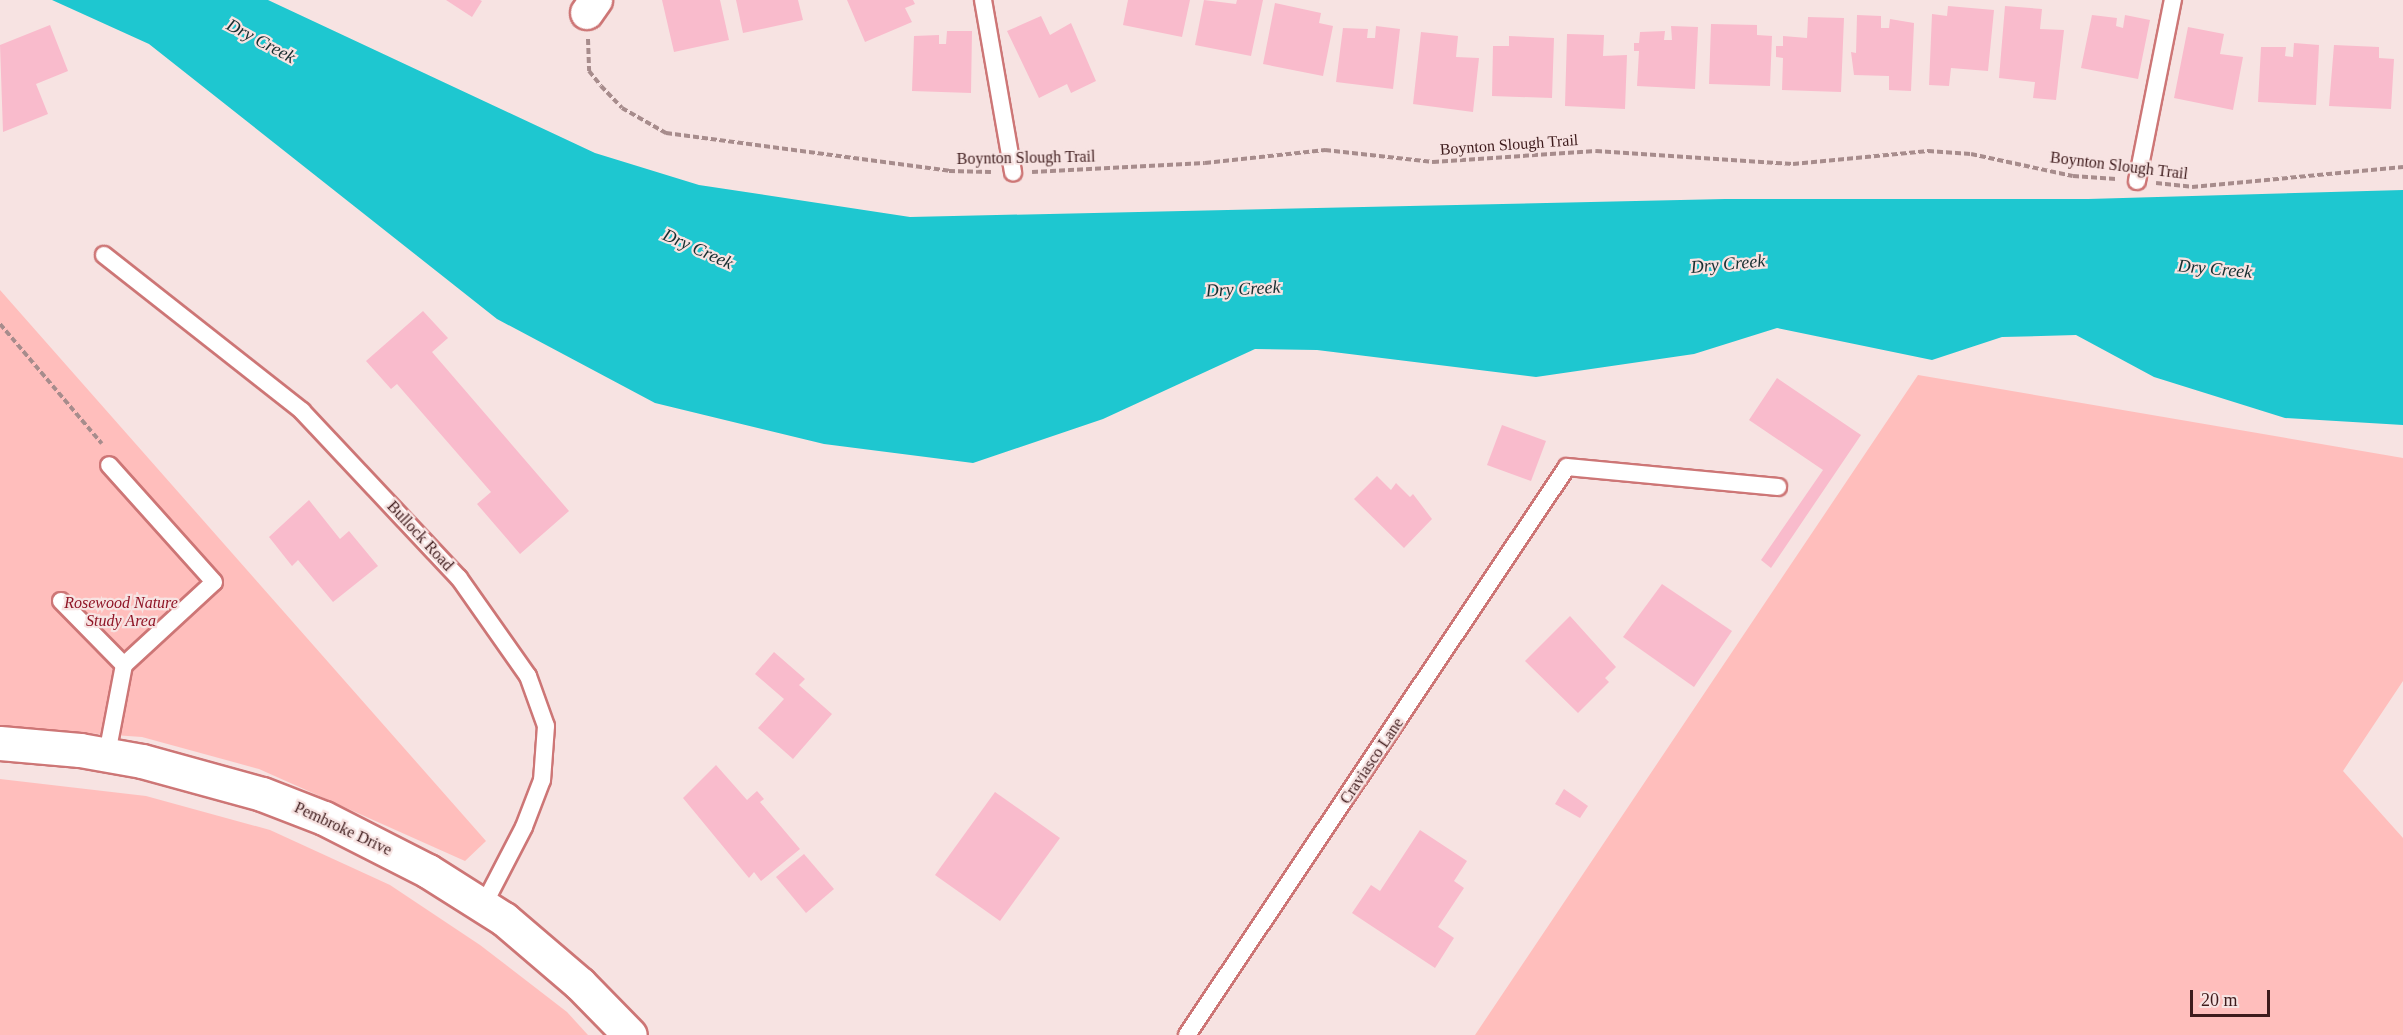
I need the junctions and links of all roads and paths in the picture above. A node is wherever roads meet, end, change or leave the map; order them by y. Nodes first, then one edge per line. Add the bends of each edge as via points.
1 (983, 0) edge
2 (2173, 0) edge
3 (592, 6) edge
4 (2403, 167) edge
5 (1013, 172) junction
6 (2137, 181) junction
7 (104, 255) dead end
8 (0, 324) edge
9 (102, 444) dead end
10 (109, 465) dead end
11 (1778, 486) dead end
12 (61, 601) dead end
13 (124, 665) junction
14 (0, 743) edge
15 (107, 754) junction
16 (483, 906) junction
17 (630, 1035) edge
18 (1188, 1035) edge

1 - 5 lane
2 - 6 lane
3 - 5 path, Boynton Slough Trail via 589,71 622,108 666,133 949,171
4 - 6 path, Boynton Slough Trail via 2192,187
5 - 6 path, Boynton Slough Trail via 1205,163 1326,150 1433,162 1596,151 1792,164 1928,151 1971,154 2073,176
7 - 16 lane, Bullock Road via 302,411 459,578 528,676 546,726 542,780 524,827
8 - 9 path
10 - 13 lane via 214,582
11 - 18 lane, Craviasco Lane via 1567,467
12 - 13 lane
13 - 15 lane
14 - 15 street, Pembroke Drive
15 - 16 street, Pembroke Drive via 200,775 324,818 428,871
16 - 17 street, Pembroke Drive via 537,946

